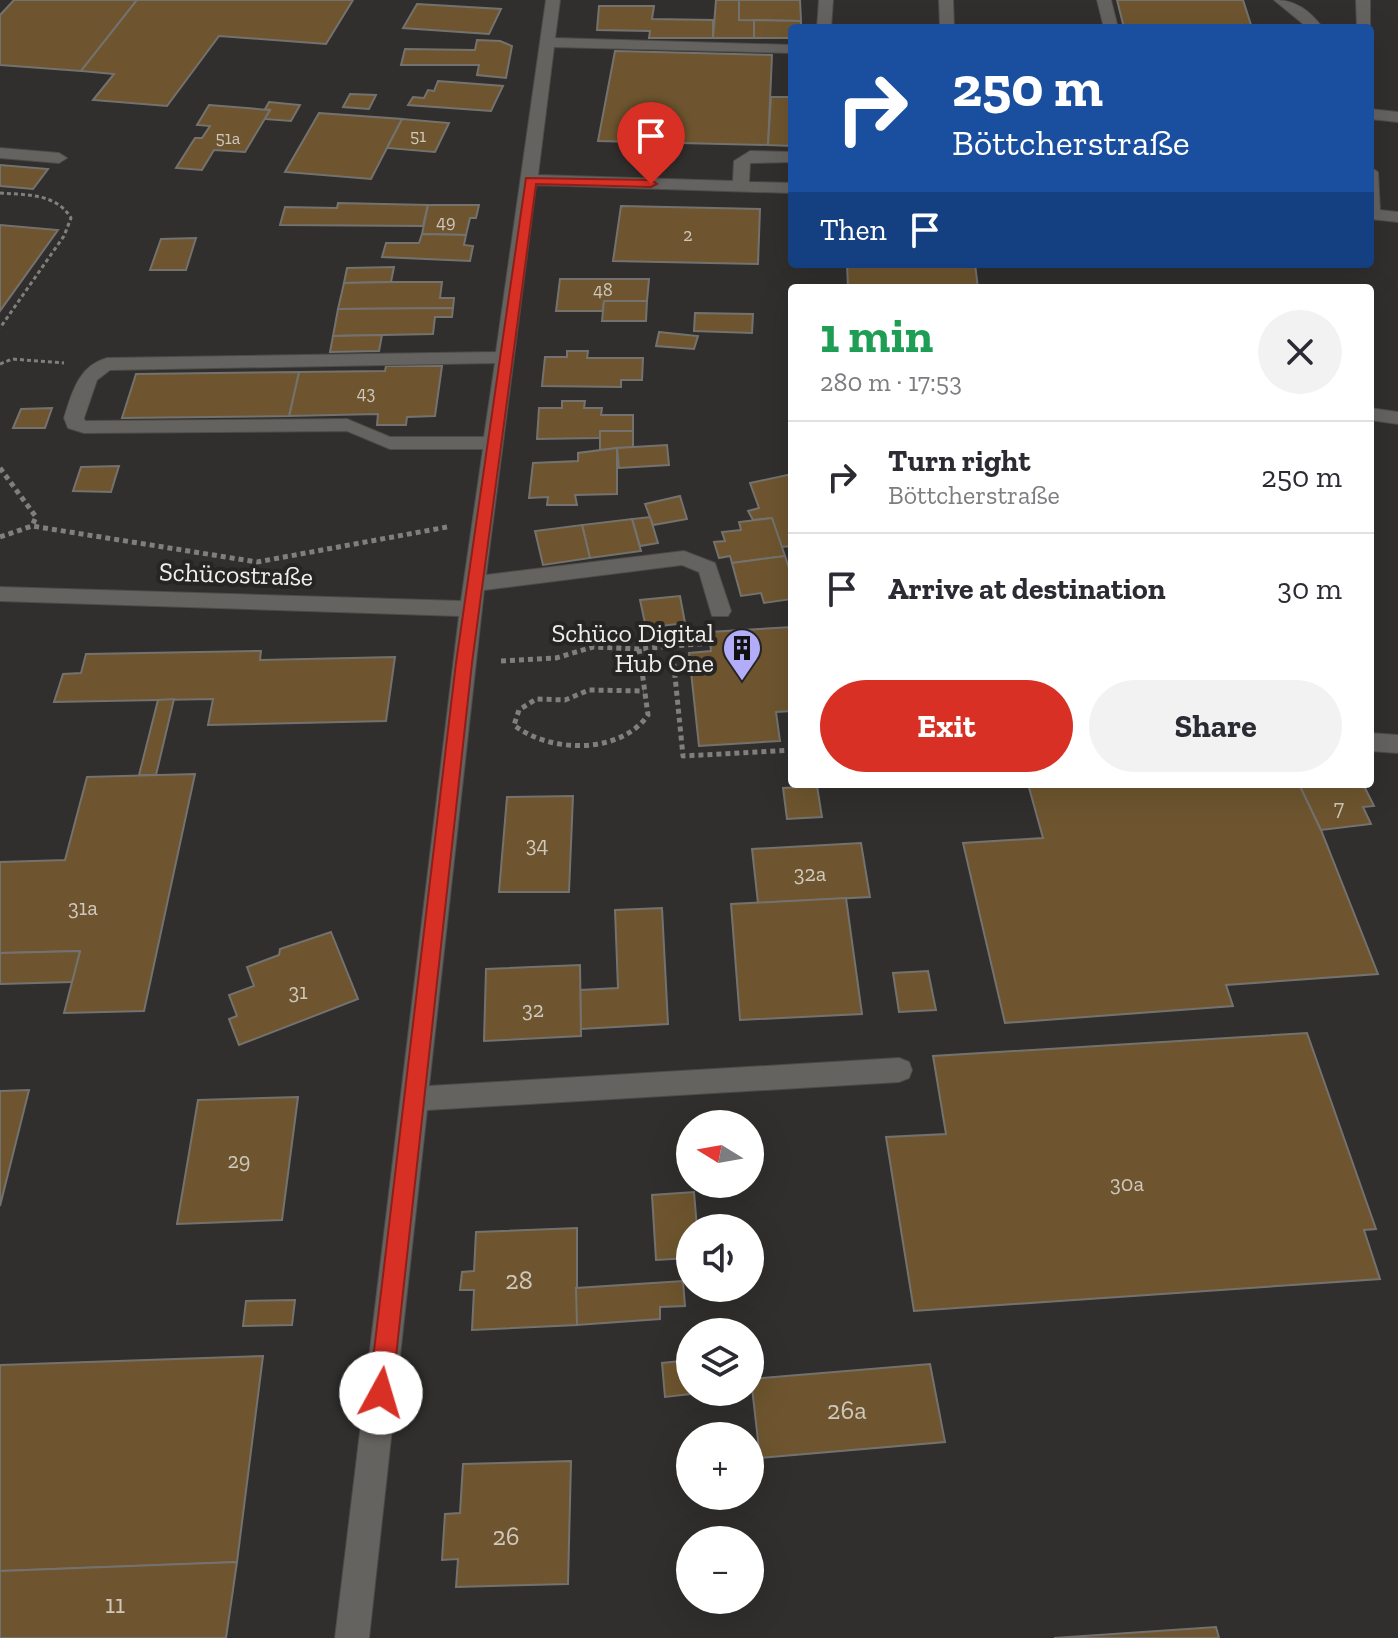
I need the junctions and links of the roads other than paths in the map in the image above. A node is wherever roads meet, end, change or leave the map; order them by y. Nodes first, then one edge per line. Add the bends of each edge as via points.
1 (553, 0) edge
2 (826, 0) edge
3 (946, 0) edge
4 (1104, 0) edge
5 (1281, 0) edge
6 (1363, 0) edge
7 (824, 24) edge
8 (947, 24) edge
9 (1110, 24) edge
10 (1312, 24) edge
11 (1364, 24) edge
12 (548, 42) junction
13 (788, 49) edge
14 (1374, 114) edge
15 (1398, 117) edge
16 (0, 153) edge
17 (788, 157) edge
18 (59, 158) dead end
19 (531, 180) junction
20 (741, 186) junction
21 (788, 188) edge
22 (1374, 214) edge
23 (1398, 217) edge
24 (506, 357) junction
25 (1374, 415) edge
26 (1398, 418) edge
27 (494, 443) junction
28 (474, 584) junction
29 (0, 594) edge
30 (471, 609) junction
31 (720, 611) dead end
32 (1374, 742) edge
33 (1398, 744) edge
34 (899, 1070) dead end
35 (414, 1099) junction
36 (352, 1638) edge

1 - 12 street
2 - 7 street
3 - 8 street
4 - 9 street
5 - 10 street
6 - 11 street
12 - 13 street
12 - 19 street
14 - 15 street
16 - 18 street
17 - 20 street via 750,156 742,161
19 - 20 street
19 - 24 street
20 - 21 street
22 - 23 street
24 - 27 street
24 - 27 street via 107,364 90,374 74,418 84,427 347,425 390,443
25 - 26 street
27 - 28 street
28 - 30 street
28 - 31 street via 684,558 708,568
29 - 30 street, Schücostraße
30 - 35 street
32 - 33 street
34 - 35 street
35 - 36 street

